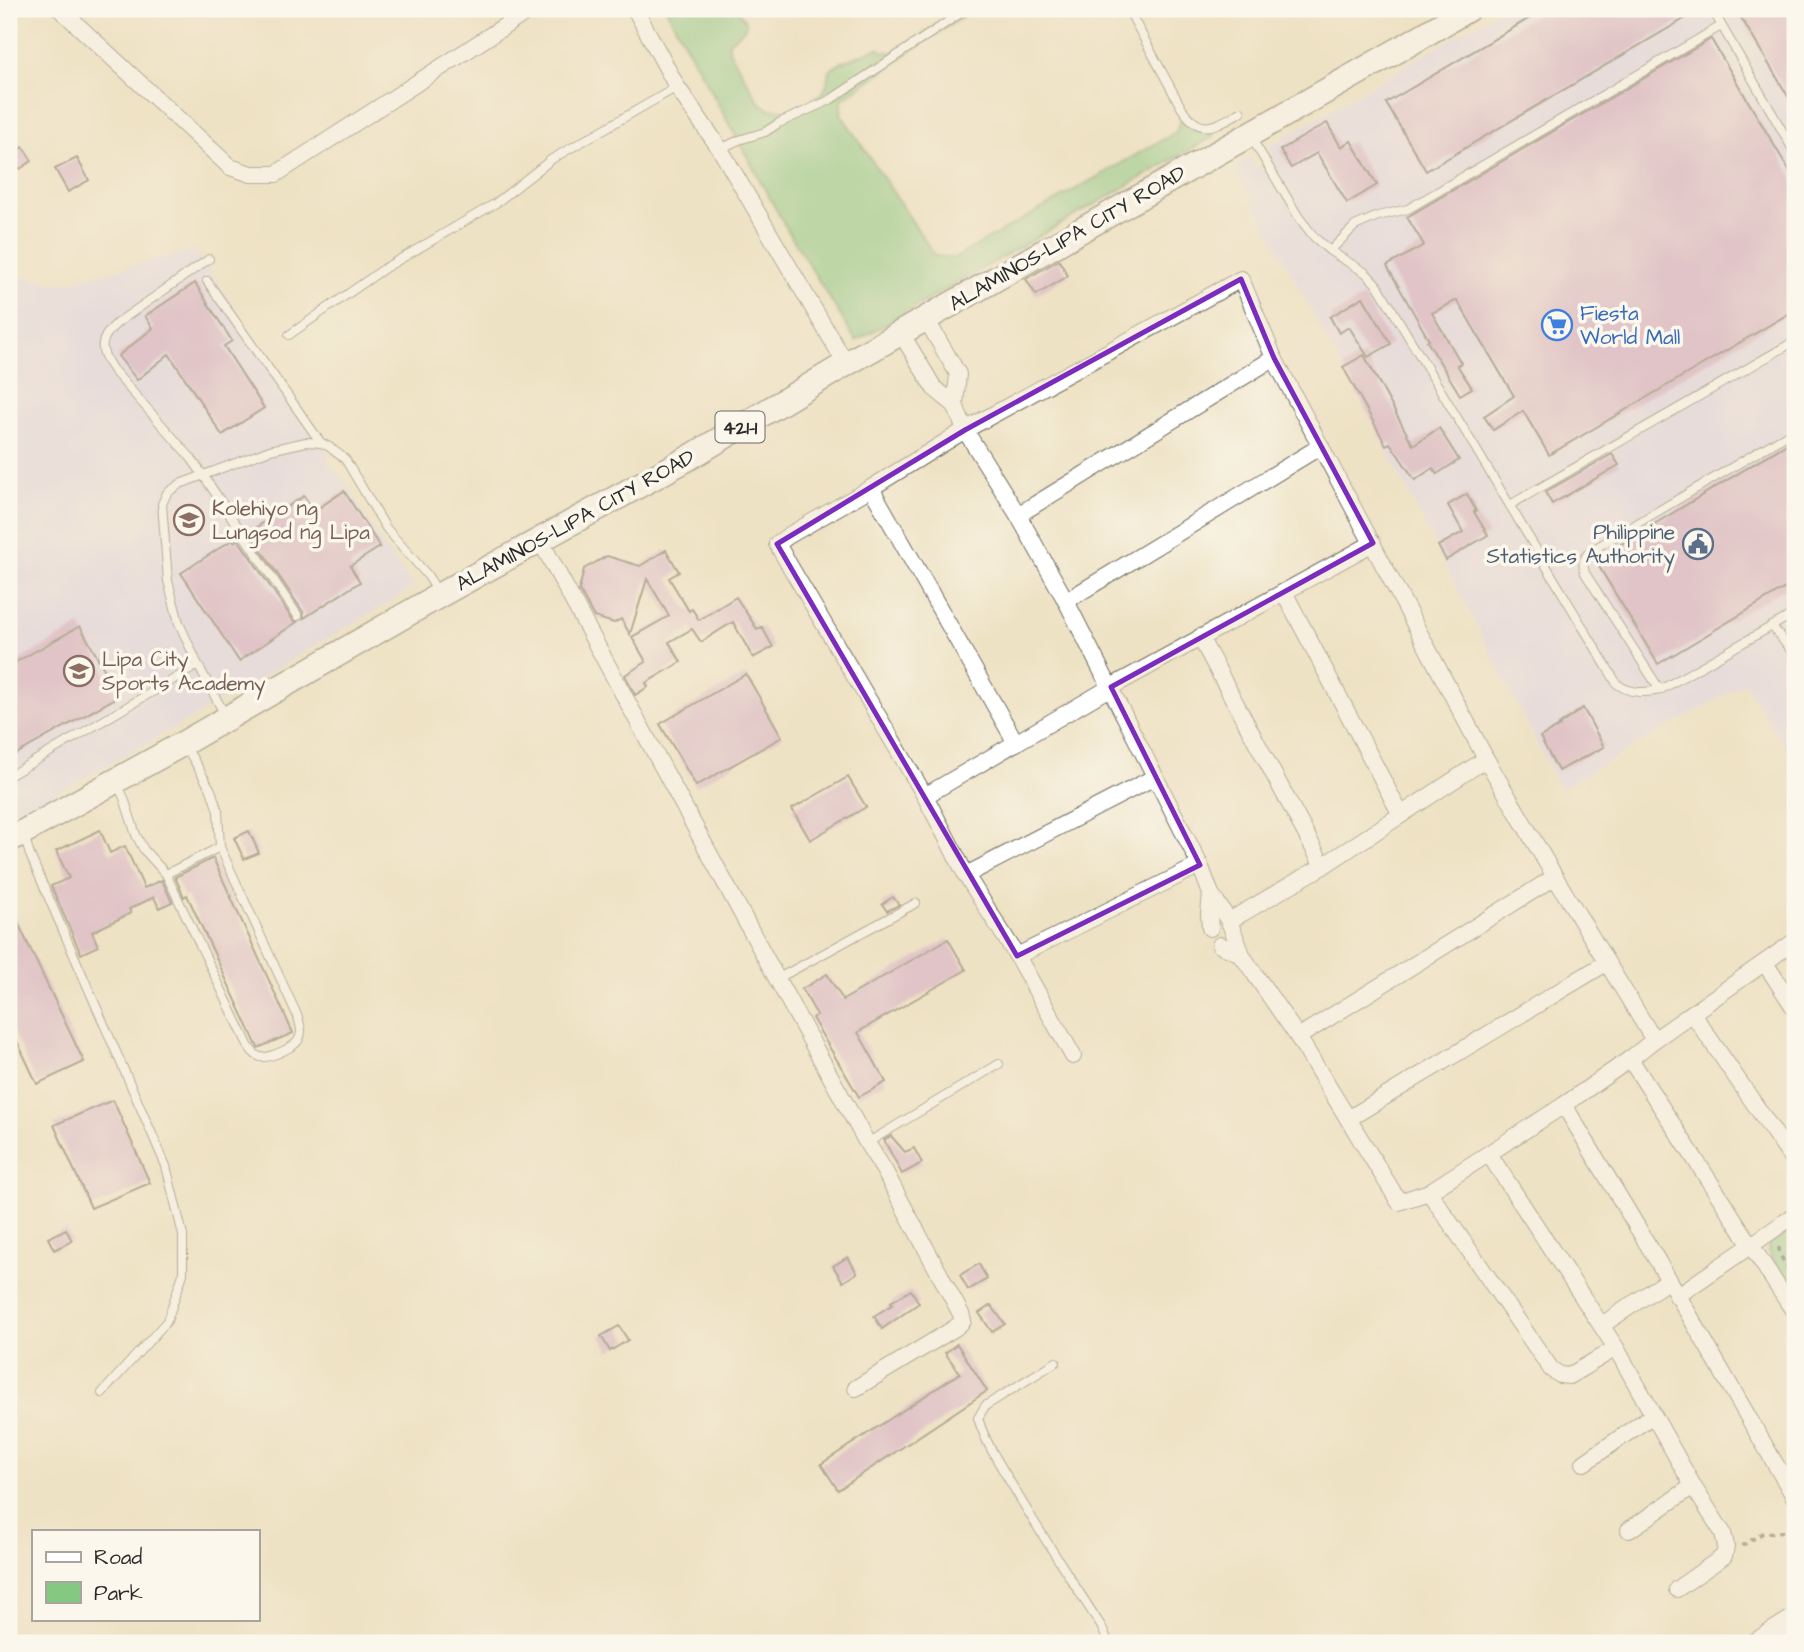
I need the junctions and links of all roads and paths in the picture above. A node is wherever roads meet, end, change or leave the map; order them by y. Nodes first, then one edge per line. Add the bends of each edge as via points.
1 (61, 9) edge
2 (531, 9) edge
3 (635, 9) edge
4 (967, 9) edge
5 (1128, 9) edge
6 (1468, 9) edge
7 (1712, 9) edge
8 (1721, 26) junction
9 (677, 87) junction
10 (1245, 123) junction
11 (720, 149) junction
12 (1795, 153) edge
13 (1330, 251) junction
14 (209, 259) dead end
15 (206, 281) dead end
16 (926, 318) junction
17 (901, 333) junction
18 (289, 335) dead end
19 (1795, 341) edge
20 (1274, 358) junction
21 (846, 364) junction
22 (955, 405) junction
23 (965, 430) junction
24 (1795, 430) edge
25 (321, 443) junction
26 (1321, 446) junction
27 (203, 475) junction
28 (871, 488) junction
29 (1510, 505) junction
30 (1017, 515) junction
31 (540, 540) junction
32 (1373, 543) junction
33 (1284, 592) junction
34 (440, 595) junction
35 (1066, 601) junction
36 (1795, 613) edge
37 (298, 616) dead end
38 (1772, 626) junction
39 (1200, 637) junction
40 (1795, 656) edge
41 (198, 665) junction
42 (1111, 687) junction
43 (1660, 690) junction
44 (227, 718) junction
45 (184, 743) junction
46 (1016, 743) junction
47 (1486, 759) junction
48 (9, 776) edge
49 (1155, 777) junction
50 (116, 781) junction
51 (925, 796) junction
52 (1401, 815) junction
53 (16, 836) edge
54 (220, 847) junction
55 (1200, 865) junction
56 (1323, 866) junction
57 (166, 874) junction
58 (966, 875) junction
59 (1555, 877) junction
60 (1211, 894) junction
61 (916, 904) dead end
62 (1228, 921) junction
63 (1210, 928) dead end
64 (1795, 941) edge
65 (1220, 945) dead end
66 (1017, 956) junction
67 (1243, 957) junction
68 (1606, 963) junction
69 (1765, 963) junction
70 (777, 979) junction
71 (1795, 1009) edge
72 (1692, 1013) junction
73 (1298, 1037) junction
74 (1654, 1040) junction
75 (1073, 1056) dead end
76 (1630, 1059) junction
77 (999, 1064) dead end
78 (1564, 1105) junction
79 (1348, 1119) junction
80 (867, 1143) junction
81 (1489, 1154) junction
82 (1795, 1163) edge
83 (1429, 1192) junction
84 (1795, 1215) edge
85 (1779, 1244) dead end
86 (1751, 1247) junction
87 (1795, 1278) edge
88 (1669, 1280) junction
89 (1677, 1296) junction
90 (1795, 1313) edge
91 (1602, 1325) junction
92 (1616, 1348) junction
93 (1056, 1362) dead end
94 (856, 1388) dead end
95 (102, 1393) dead end
96 (1653, 1415) junction
97 (1584, 1463) dead end
98 (1789, 1472) edge
99 (1693, 1486) junction
100 (1795, 1498) edge
101 (1629, 1530) dead end
102 (1795, 1531) edge
103 (1726, 1546) junction
104 (1677, 1588) dead end
105 (1795, 1616) edge
106 (1780, 1626) junction
107 (1109, 1643) edge
108 (1752, 1643) edge
109 (1791, 1643) edge

1 - 2 street via 230,167 251,174 276,174
3 - 9 street
4 - 11 lane via 830,100
5 - 10 lane via 1189,120 1201,127
6 - 10 main road, ALAMINOS-LIPA CITY ROAD / 421-1
7 - 8 lane
8 - 12 lane
8 - 13 lane via 1408,209 1355,226
9 - 11 street
9 - 18 lane via 552,159 496,203 385,268
10 - 13 lane via 1298,216
10 - 16 main road, ALAMINOS-LIPA CITY ROAD / 421-1
11 - 21 street
13 - 29 lane via 1378,286
14 - 27 lane via 117,323 102,343 113,370
15 - 25 lane
16 - 17 main road, ALAMINOS-LIPA CITY ROAD / 421-1
16 - 22 street via 958,374
17 - 21 main road, ALAMINOS-LIPA CITY ROAD / 421-1
17 - 22 street via 934,388
19 - 29 lane
20 - 23 street via 1241,279
20 - 26 street
20 - 30 street
21 - 31 main road, ALAMINOS-LIPA CITY ROAD / 421-1
22 - 23 street
23 - 28 street
23 - 30 street
24 - 43 lane via 1583,558 1585,573
25 - 27 lane via 270,450
25 - 34 lane via 345,459 386,528
26 - 32 street
26 - 35 street
27 - 37 lane
27 - 41 lane via 172,489 161,510 168,581 179,623
28 - 46 street
28 - 51 street via 777,544
29 - 43 lane via 1617,684 1637,693
30 - 35 street
31 - 34 main road, ALAMINOS-LIPA CITY ROAD / 421-1
31 - 70 street
32 - 33 street
32 - 47 street
33 - 39 street
33 - 52 street
34 - 44 main road, ALAMINOS-LIPA CITY ROAD / 421-1
35 - 42 street
36 - 38 lane
38 - 40 lane
38 - 43 lane
39 - 42 street
39 - 56 street
41 - 44 lane
41 - 48 lane
42 - 46 street
42 - 49 street
44 - 45 main road, ALAMINOS-LIPA CITY ROAD / 421-1
45 - 50 main road, ALAMINOS-LIPA CITY ROAD / 421-1
45 - 54 lane via 211,790 218,811
46 - 51 street
47 - 52 street
47 - 59 street
49 - 55 street
49 - 58 street
50 - 53 main road, ALAMINOS-LIPA CITY ROAD / 421-1
50 - 57 lane via 144,850
51 - 58 street
52 - 56 street
53 - 95 lane via 30,855 166,1166 183,1235 183,1274 167,1321
54 - 57 lane
54 - 57 lane via 298,1017 300,1039 295,1045 269,1057 253,1052
55 - 60 street
55 - 66 street
56 - 62 street
58 - 66 street
59 - 68 street
59 - 73 street
60 - 62 street
60 - 63 street
61 - 70 lane
62 - 67 street
64 - 69 street
65 - 67 street
66 - 75 street
67 - 73 street
68 - 74 street
68 - 79 street
69 - 71 street
69 - 72 street
70 - 80 street
72 - 74 street
72 - 82 street
73 - 79 street
74 - 76 street
76 - 78 street
76 - 86 street
77 - 80 lane
78 - 81 street
78 - 88 street
79 - 83 street via 1399,1202
80 - 94 street via 962,1321
81 - 83 street
81 - 91 street
83 - 92 street via 1551,1368 1569,1376
84 - 86 street
85 - 87 path
86 - 89 street
86 - 90 street
88 - 89 street
88 - 91 street
89 - 98 street
91 - 92 street
92 - 96 street
93 - 107 lane via 985,1406 978,1418 992,1451
96 - 97 street
96 - 99 street
98 - 100 street
99 - 101 street
99 - 103 street via 1723,1533
102 - 103 path via 1763,1533 1741,1546
103 - 104 street via 1724,1556
105 - 106 street
106 - 108 street
106 - 109 street

